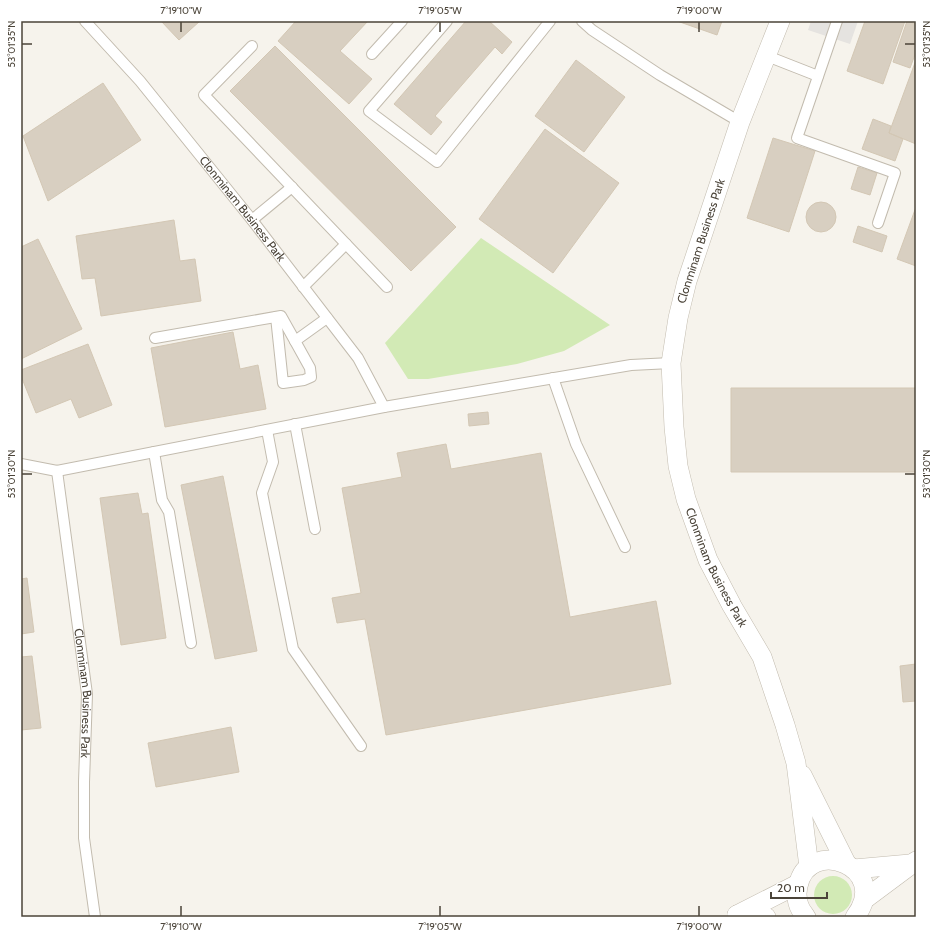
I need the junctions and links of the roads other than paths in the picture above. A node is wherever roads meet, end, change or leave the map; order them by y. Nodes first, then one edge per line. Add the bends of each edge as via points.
1 (85, 21) edge
2 (402, 21) edge
3 (447, 21) edge
4 (550, 21) edge
5 (582, 21) edge
6 (780, 21) edge
7 (837, 21) edge
8 (252, 46) dead end
9 (372, 54) dead end
10 (767, 56) junction
11 (818, 76) junction
12 (740, 122) junction
13 (292, 187) junction
14 (252, 220) junction
15 (878, 222) dead end
16 (346, 244) junction
17 (303, 287) junction
18 (387, 287) dead end
19 (276, 317) junction
20 (327, 318) junction
21 (155, 338) dead end
22 (295, 341) junction
23 (671, 363) junction
24 (553, 378) junction
25 (384, 407) junction
26 (295, 424) junction
27 (267, 430) junction
28 (154, 452) junction
29 (21, 464) edge
30 (57, 471) junction
31 (314, 529) dead end
32 (625, 547) dead end
33 (191, 643) dead end
34 (361, 746) dead end
35 (796, 763) junction
36 (913, 862) edge
37 (850, 866) junction
38 (809, 867) junction
39 (798, 884) junction
40 (865, 899) junction
41 (732, 916) edge
42 (95, 917) edge
43 (766, 917) edge
44 (806, 917) edge
45 (855, 917) edge

1 - 14 lane, Clonminam Business Park via 140,80
2 - 9 lane
3 - 4 lane via 369,111 437,162
5 - 12 lane via 660,75
6 - 10 street, Clonminam Business Park
7 - 11 lane
8 - 13 lane via 204,95
10 - 11 lane
10 - 12 street, Clonminam Business Park
11 - 15 lane via 797,138 895,173
12 - 23 street, Clonminam Business Park via 687,281
13 - 14 lane
13 - 16 lane
14 - 17 lane, Clonminam Business Park
16 - 17 lane
16 - 18 lane
17 - 20 lane, Clonminam Business Park
19 - 21 lane
19 - 22 lane via 281,316
19 - 22 lane via 283,383 311,377 310,368
20 - 22 lane
20 - 25 lane, Clonminam Business Park via 358,358
23 - 24 lane via 631,365
23 - 35 street, Clonminam Business Park via 678,458 686,499 708,560 762,657
24 - 25 lane
24 - 32 lane via 576,444
25 - 26 lane
26 - 27 lane
26 - 31 lane
27 - 28 lane
27 - 34 lane via 273,462 262,493 293,650
28 - 30 lane
28 - 33 lane via 162,500 169,512
29 - 30 lane
30 - 42 lane, Clonminam Business Park via 87,694 84,838
35 - 37 street, Clonminam Business Park
35 - 38 street, Clonminam Business Park
36 - 37 street
36 - 40 street
37 - 38 street via 837,860 827,860
37 - 40 street, Clonminam Business Park via 861,878
38 - 39 street
39 - 41 street
39 - 44 street via 798,904
40 - 45 street
41 - 43 street

